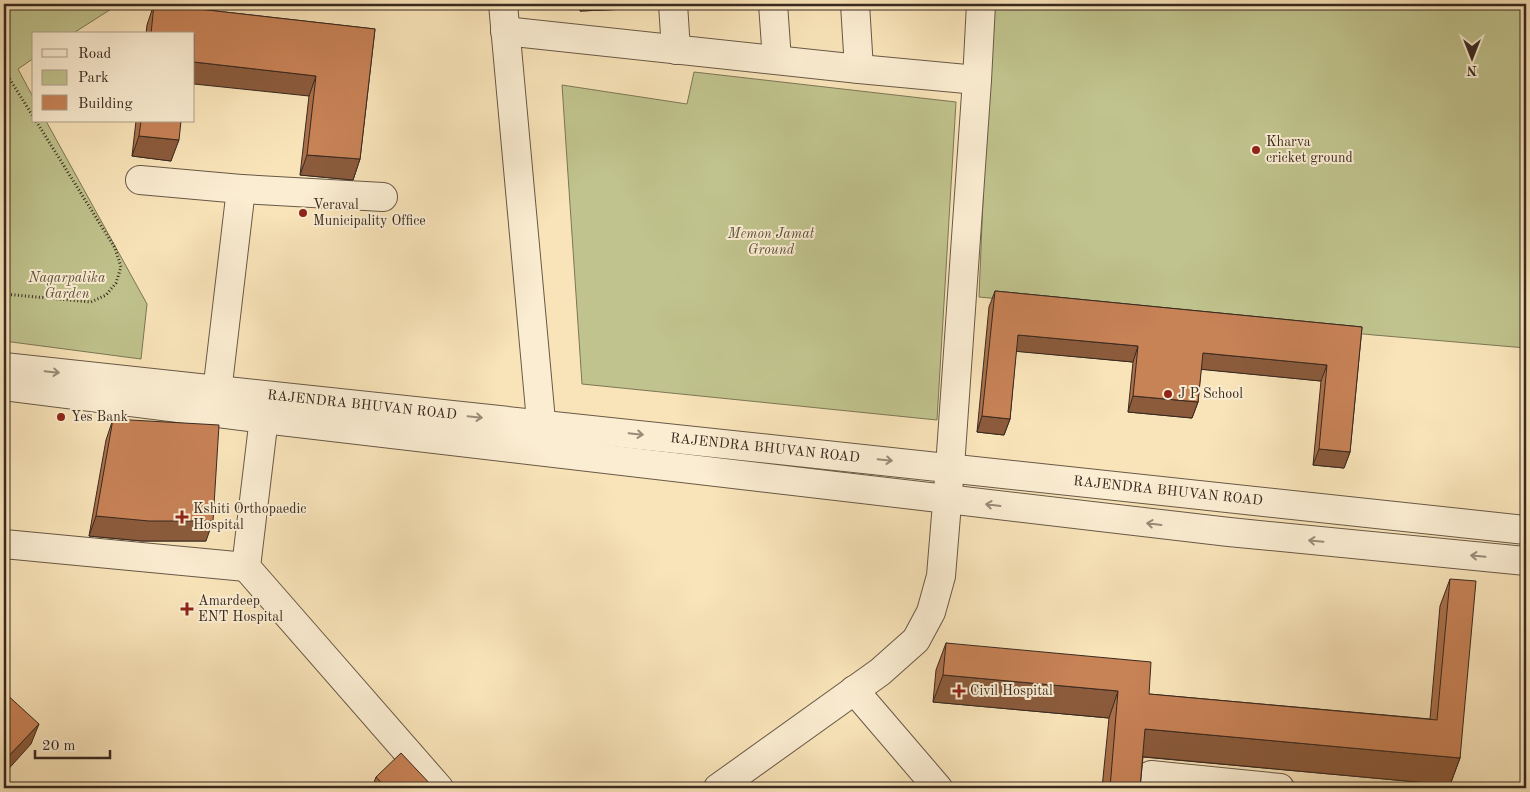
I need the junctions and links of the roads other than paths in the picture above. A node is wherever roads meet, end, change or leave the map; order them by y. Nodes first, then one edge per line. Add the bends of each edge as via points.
1 (503, 4) edge
2 (672, 4) edge
3 (773, 4) edge
4 (855, 4) edge
5 (981, 4) edge
6 (505, 31) junction
7 (676, 50) junction
8 (777, 60) junction
9 (859, 69) junction
10 (978, 80) junction
11 (140, 180) dead end
12 (241, 189) junction
13 (383, 197) dead end
14 (4, 367) edge
15 (4, 386) edge
16 (216, 401) junction
17 (265, 407) junction
18 (541, 424) junction
19 (544, 452) junction
20 (950, 467) junction
21 (1192, 494) junction
22 (947, 500) junction
23 (1188, 527) junction
24 (1526, 530) edge
25 (4, 544) edge
26 (1526, 560) edge
27 (246, 567) junction
28 (854, 690) junction
29 (439, 788) edge
30 (718, 788) edge
31 (938, 788) edge
32 (1150, 788) edge
33 (1280, 788) edge

1 - 6 street
2 - 7 street
3 - 8 street
4 - 9 street
5 - 10 street
6 - 7 street
6 - 18 street
7 - 8 street
8 - 9 street
9 - 10 street
10 - 20 street
11 - 12 street
12 - 13 street
12 - 16 street
14 -> 16 street, RAJENDRA BHUVAN ROAD
15 - 16 street
16 - 17 street, RAJENDRA BHUVAN ROAD
17 -> 18 street, RAJENDRA BHUVAN ROAD
17 - 19 street
17 - 27 street
18 - 19 street
18 -> 20 street, RAJENDRA BHUVAN ROAD
19 - 22 street
20 - 21 street, RAJENDRA BHUVAN ROAD
20 - 22 street
21 - 23 street
21 - 24 street, RAJENDRA BHUVAN ROAD
23 -> 22 street
22 - 28 street via 941,576 931,612 916,640
26 -> 23 street
25 - 27 street
27 - 29 street
28 - 30 street
28 - 31 street
32 - 33 street via 1151,775

